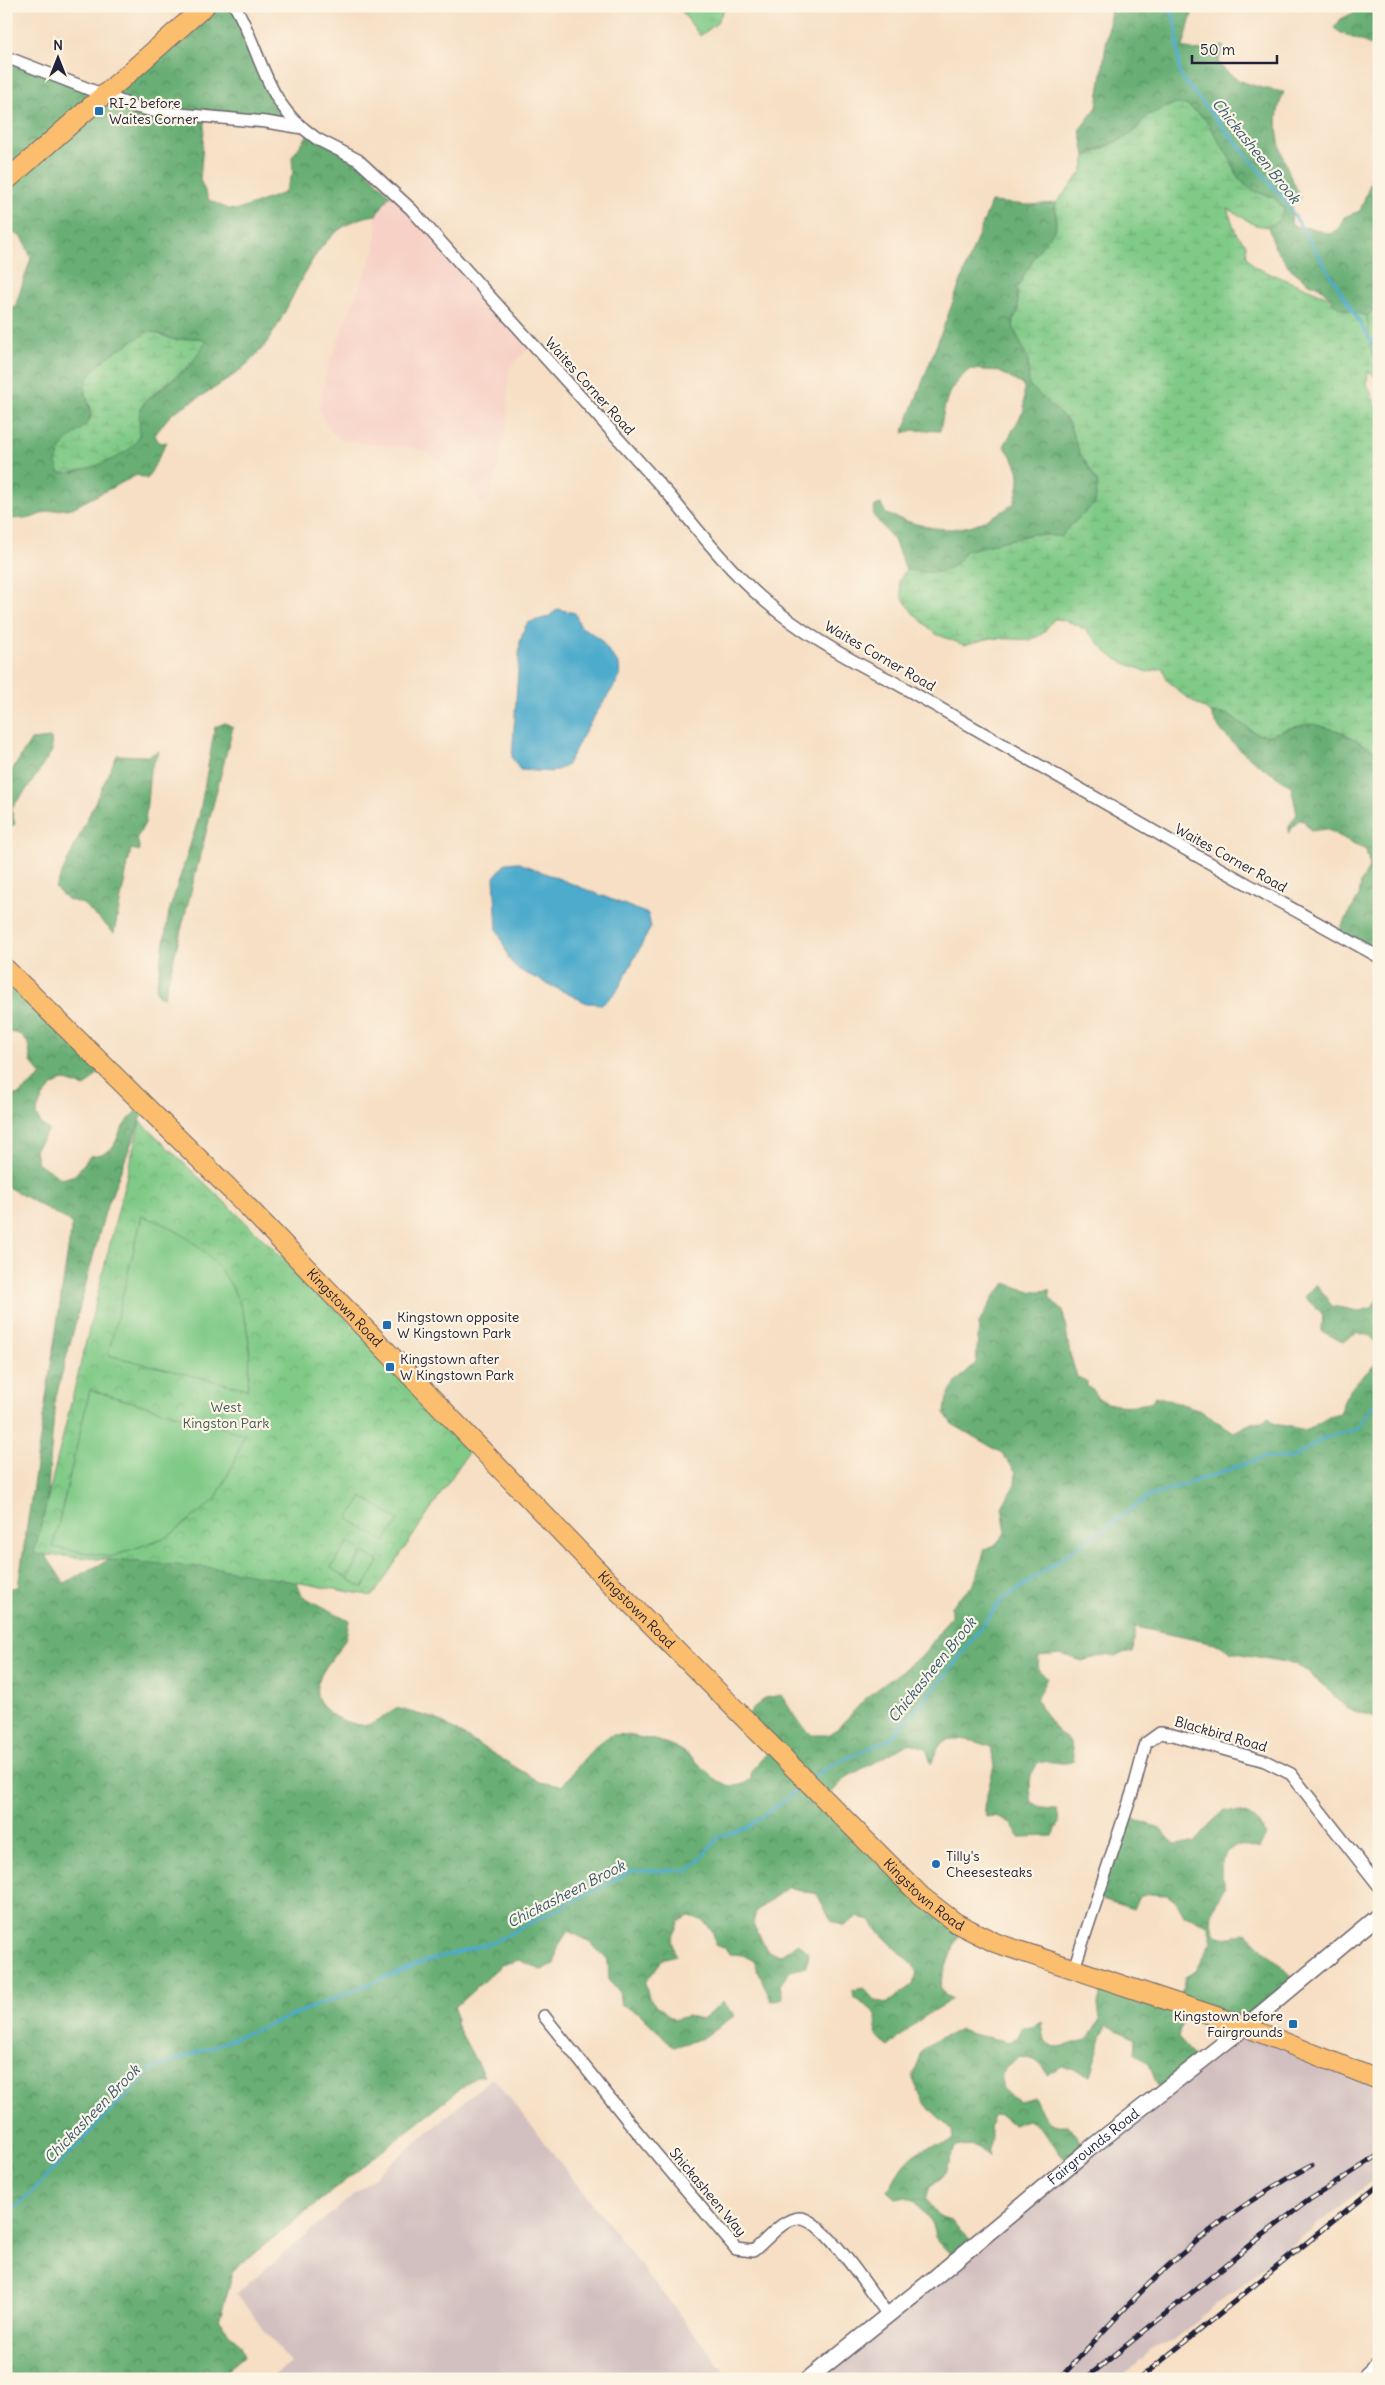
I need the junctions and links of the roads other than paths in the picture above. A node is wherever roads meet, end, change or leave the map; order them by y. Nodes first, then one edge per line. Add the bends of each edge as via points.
1 (205, 6) edge
2 (236, 6) edge
3 (6, 57) edge
4 (104, 96) junction
5 (303, 128) junction
6 (6, 181) edge
7 (1379, 958) edge
8 (6, 969) edge
9 (1379, 1886) edge
10 (1379, 1916) edge
11 (1074, 1968) junction
12 (544, 2016) dead end
13 (1246, 2026) junction
14 (1379, 2080) edge
15 (888, 2315) junction
16 (1379, 2362) edge
17 (808, 2379) edge
18 (1360, 2379) edge

1 - 4 main road
2 - 5 street, Waites Corner Road via 276,94
3 - 4 street, Waites Corner Road
4 - 5 street, Waites Corner Road via 157,112
4 - 6 main road
5 - 7 street, Waites Corner Road via 358,160 411,209 670,496 708,543 765,602 848,659 894,682
8 - 11 main road, Kingstown Road via 248,1206 608,1581 939,1912 974,1933
9 - 11 street, Blackbird Road via 1290,1774 1264,1761 1160,1733 1146,1743
10 - 13 street, Fairgrounds Road
11 - 13 main road, Kingstown Road
12 - 15 street, Shickasheen Way via 736,2249 753,2251 787,2222 798,2218 810,2219 838,2247
13 - 14 main road, Kingstown Road
13 - 15 street, Fairgrounds Road via 1088,2150
15 - 17 street, Fairgrounds Road
16 - 18 street

